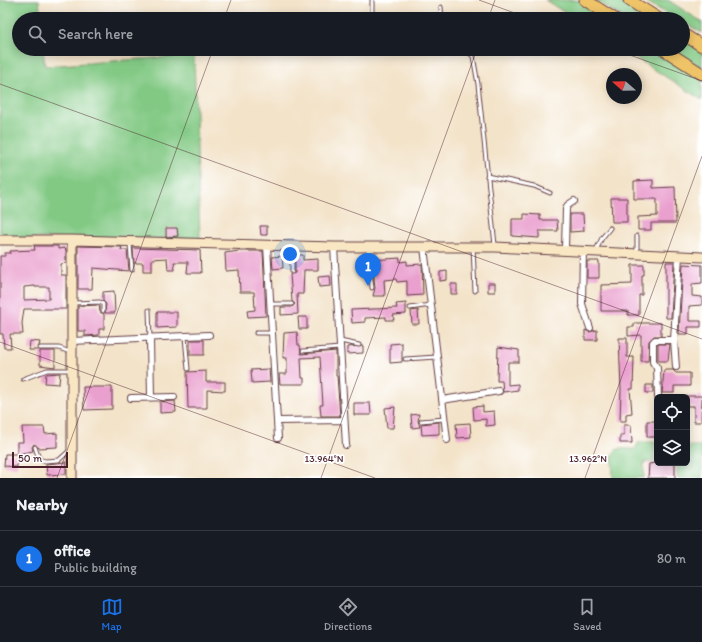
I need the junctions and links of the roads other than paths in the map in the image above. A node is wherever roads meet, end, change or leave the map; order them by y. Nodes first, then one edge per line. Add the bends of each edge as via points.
1 (372, 0) edge
2 (585, 0) edge
3 (629, 0) edge
4 (441, 7) dead end
5 (372, 12) edge
6 (441, 12) edge
7 (604, 12) edge
8 (648, 12) edge
9 (690, 35) edge
10 (690, 38) edge
11 (702, 42) edge
12 (702, 46) edge
13 (473, 56) edge
14 (674, 56) edge
15 (702, 74) edge
16 (487, 176) junction
17 (550, 193) dead end
18 (574, 201) dead end
19 (610, 228) dead end
20 (637, 236) dead end
21 (0, 240) edge
22 (72, 240) junction
23 (130, 241) junction
24 (267, 246) junction
25 (292, 246) junction
26 (424, 246) junction
27 (473, 246) junction
28 (495, 246) junction
29 (334, 247) junction
30 (368, 247) junction
31 (565, 249) junction
32 (583, 250) junction
33 (596, 251) junction
34 (637, 253) junction
35 (679, 256) junction
36 (702, 257) edge
37 (132, 270) dead end
38 (292, 272) dead end
39 (372, 288) dead end
40 (475, 292) dead end
41 (72, 303) junction
42 (270, 304) junction
43 (292, 304) dead end
44 (431, 306) junction
45 (410, 308) dead end
46 (103, 310) dead end
47 (149, 310) dead end
48 (590, 328) dead end
49 (256, 333) dead end
50 (272, 333) junction
51 (209, 335) dead end
52 (185, 336) junction
53 (150, 338) junction
54 (674, 340) junction
55 (71, 341) junction
56 (340, 341) junction
57 (359, 344) dead end
58 (40, 348) dead end
59 (340, 348) junction
60 (303, 351) dead end
61 (71, 352) junction
62 (437, 357) junction
63 (405, 359) dead end
64 (676, 367) dead end
65 (188, 369) dead end
66 (71, 370) junction
67 (23, 379) dead end
68 (499, 391) dead end
69 (658, 394) edge
70 (151, 397) junction
71 (174, 397) dead end
72 (131, 398) dead end
73 (442, 400) junction
74 (444, 419) junction
75 (344, 420) junction
76 (278, 421) junction
77 (421, 421) dead end
78 (278, 438) dead end
79 (447, 440) dead end
80 (346, 445) dead end
81 (35, 447) dead end
82 (72, 448) junction
83 (72, 478) edge

1 - 5 lane
2 - 7 highway
3 - 8 highway
4 - 6 lane
9 - 11 highway
10 - 12 highway
13 - 16 lane
14 - 15 highway
16 - 17 lane via 534,186
16 - 28 lane
18 - 31 street via 566,208
19 - 33 lane
20 - 34 lane
21 - 22 street
22 - 23 street
22 - 41 street
23 - 24 street
23 - 37 lane
24 - 25 street
24 - 42 street
25 - 29 street
25 - 38 lane
26 - 27 street
26 - 30 street
26 - 44 street
27 - 28 street
27 - 40 lane
28 - 31 street
29 - 30 street
29 - 56 street
30 - 39 lane
31 - 32 street
32 - 33 street
32 - 48 street via 582,304
33 - 34 street
34 - 35 street
35 - 36 street
35 - 54 street
41 - 46 lane via 100,302 103,304
41 - 55 street
42 - 43 lane
42 - 50 street
44 - 45 lane
44 - 62 street
47 - 53 lane
49 - 50 lane
50 - 76 street
51 - 52 street
52 - 53 street
52 - 65 lane
53 - 55 street
53 - 70 street
54 - 64 street
54 - 69 street via 653,342
55 - 61 street
56 - 57 lane
56 - 59 street
58 - 61 lane via 59,348
59 - 60 lane
59 - 75 street
61 - 66 street
62 - 63 lane
62 - 73 street
66 - 67 lane via 47,370
66 - 82 street
68 - 73 street
70 - 71 street
70 - 72 street
73 - 74 street
74 - 77 lane
74 - 79 street
75 - 76 street
75 - 80 street
76 - 78 street
81 - 82 lane via 39,459 45,461 59,460
82 - 83 street

